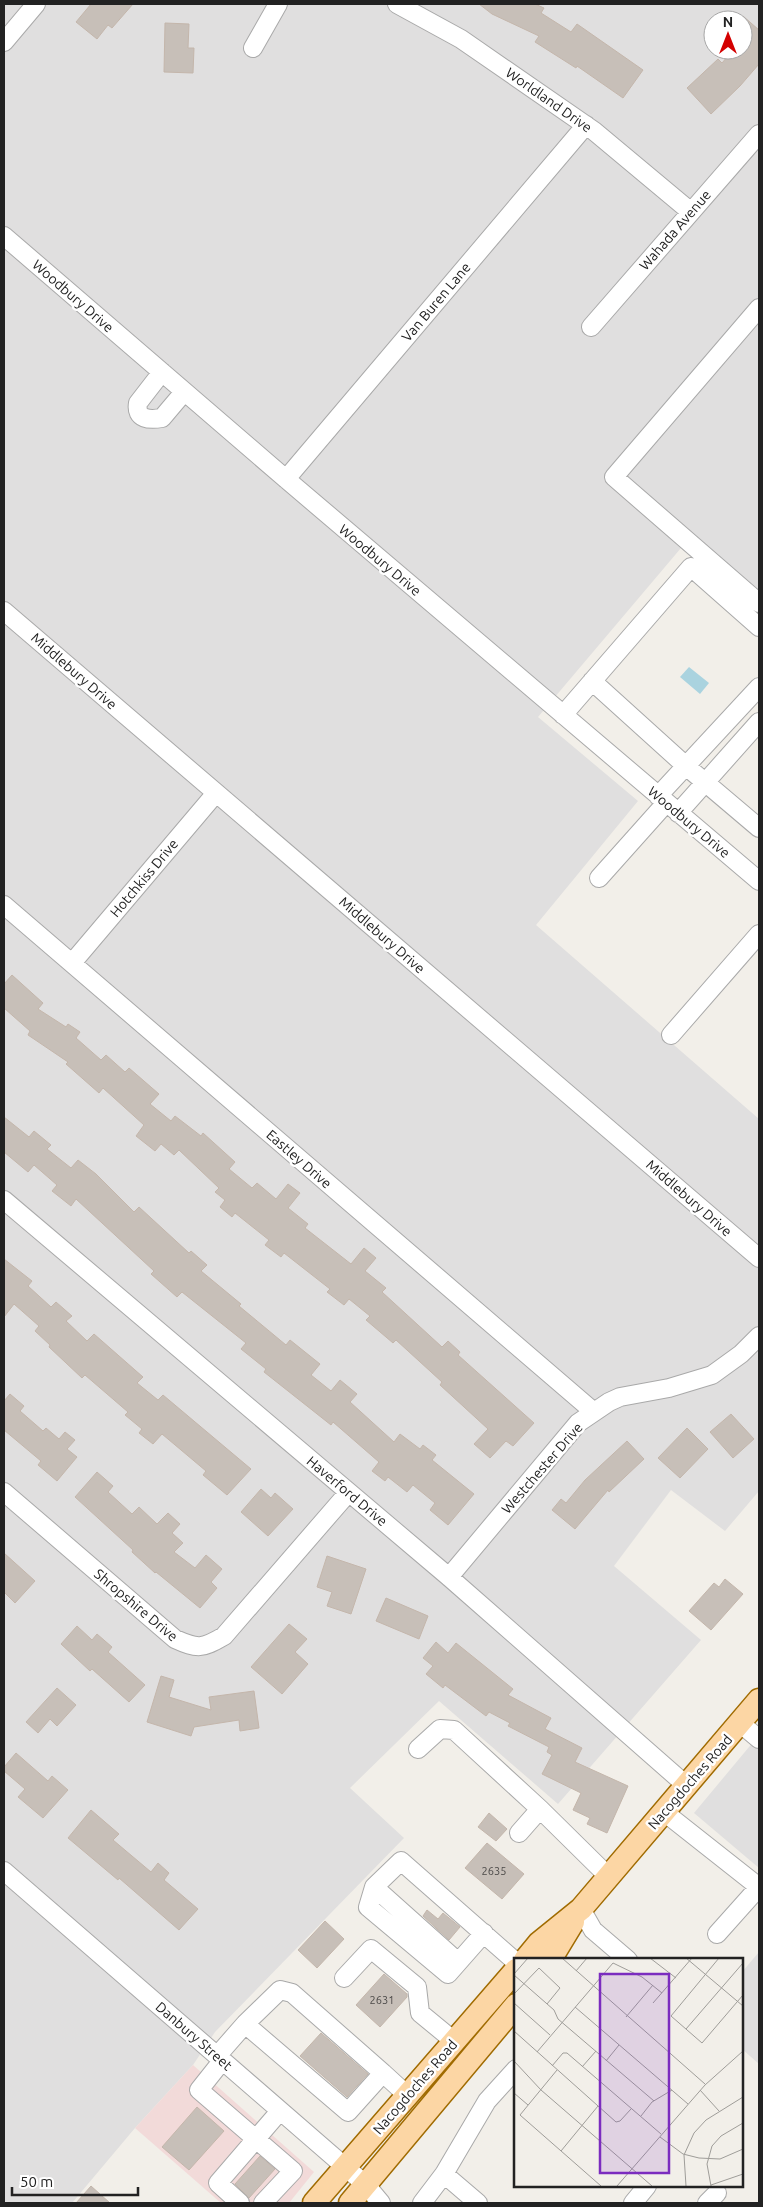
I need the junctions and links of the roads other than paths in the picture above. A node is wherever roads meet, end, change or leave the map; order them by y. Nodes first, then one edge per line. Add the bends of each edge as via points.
1 (36, 4) edge
2 (278, 4) edge
3 (397, 4) edge
4 (4, 42) edge
5 (253, 48) dead end
6 (586, 125) junction
7 (759, 134) edge
8 (691, 212) junction
9 (4, 236) edge
10 (759, 308) edge
11 (591, 327) dead end
12 (162, 372) junction
13 (184, 392) junction
14 (286, 479) junction
15 (759, 603) edge
16 (4, 611) edge
17 (759, 628) edge
18 (592, 681) junction
19 (759, 687) edge
20 (563, 715) junction
21 (759, 722) edge
22 (687, 767) junction
23 (705, 783) junction
24 (216, 793) junction
25 (667, 804) junction
26 (759, 828) edge
27 (600, 878) dead end
28 (759, 881) edge
29 (4, 905) edge
30 (759, 934) edge
31 (72, 963) junction
32 (671, 1035) dead end
33 (4, 1200) edge
34 (759, 1258) edge
35 (759, 1336) edge
36 (594, 1412) junction
37 (4, 1492) edge
38 (348, 1493) junction
39 (449, 1577) junction
40 (759, 1700) edge
41 (740, 1723) junction
42 (759, 1739) edge
43 (418, 1749) dead end
44 (687, 1786) junction
45 (540, 1809) junction
46 (664, 1812) junction
47 (519, 1833) dead end
48 (4, 1871) edge
49 (609, 1876) junction
50 (759, 1887) edge
51 (581, 1908) junction
52 (484, 1933) junction
53 (717, 1934) dead end
54 (527, 1958) edge
55 (551, 1958) edge
56 (626, 1958) edge
57 (514, 1960) edge
58 (514, 1972) edge
59 (344, 1978) dead end
60 (514, 2007) edge
61 (245, 2024) junction
62 (454, 2041) junction
63 (219, 2058) junction
64 (514, 2071) edge
65 (383, 2073) junction
66 (408, 2095) junction
67 (280, 2111) junction
68 (256, 2138) junction
69 (345, 2167) junction
70 (444, 2174) junction
71 (366, 2185) junction
72 (646, 2187) edge
73 (240, 2203) edge
74 (263, 2203) edge
75 (314, 2203) edge
76 (350, 2203) edge
77 (381, 2203) edge
78 (422, 2203) edge
79 (478, 2203) edge
80 (633, 2203) edge

1 - 4 street
2 - 5 street
3 - 6 street, Worldland Drive via 461,39
6 - 8 street, Worldland Drive
6 - 14 street, Van Buren Lane
7 - 8 street, Wahada Avenue
8 - 11 street, Wahada Avenue
9 - 12 street, Woodbury Drive
10 - 15 street via 614,477
12 - 13 street, Woodbury Drive
12 - 13 street via 138,403 141,416 148,420 162,418
13 - 14 street, Woodbury Drive
14 - 20 street, Woodbury Drive
16 - 24 street, Middlebury Drive
17 - 18 street via 691,567
18 - 20 street
18 - 22 street
19 - 22 street
20 - 25 street, Woodbury Drive
21 - 23 street
22 - 23 street
22 - 25 street
23 - 25 street
23 - 26 street
24 - 31 street, Hotchkiss Drive
24 - 34 street, Middlebury Drive
25 - 27 street
25 - 28 street, Woodbury Drive
29 - 31 street, Eastley Drive
30 - 32 street
31 - 36 street, Eastley Drive
33 - 38 street, Haverford Drive
35 - 36 street, Westchester Drive via 712,1375 669,1388 620,1397
36 - 39 street, Westchester Drive via 578,1424
37 - 38 street, Shropshire Drive via 175,1639 194,1648 224,1636
38 - 39 street, Haverford Drive
39 - 44 street, Haverford Drive
40 - 41 main road, Nacogdoches Road
41 - 42 street
41 - 44 main road, Nacogdoches Road
43 - 45 street via 440,1729 454,1730
44 - 46 main road, Nacogdoches Road
45 - 47 street
45 - 49 street
46 - 49 main road, Nacogdoches Road
46 - 50 street
48 - 63 street, Danbury Street
49 - 51 main road, Nacogdoches Road
50 - 53 street
51 - 54 main road, Nacogdoches Road via 539,1943
51 - 55 main road, Nacogdoches Road
51 - 56 street via 593,1930
52 - 52 street via 401,1860 374,1887 368,1907 448,1974
52 - 57 street
58 - 62 main road, Nacogdoches Road
59 - 62 street via 371,1949 416,1987 420,2013
60 - 71 main road, Nacogdoches Road
61 - 63 street
61 - 65 street via 280,1990 292,1993
61 - 65 street via 348,2112
62 - 66 main road, Nacogdoches Road
63 - 67 street, Danbury Street
63 - 68 street via 198,2090
64 - 70 street via 487,2101
65 - 66 street
66 - 69 main road, Nacogdoches Road
67 - 68 street
67 - 69 street, Danbury Street
68 - 73 street via 218,2183
68 - 74 street via 292,2171
69 - 71 street, Danbury Street
69 - 75 main road, Nacogdoches Road
70 - 78 street
70 - 79 street
71 - 76 main road, Nacogdoches Road
71 - 77 street, Danbury Street
72 - 80 street

